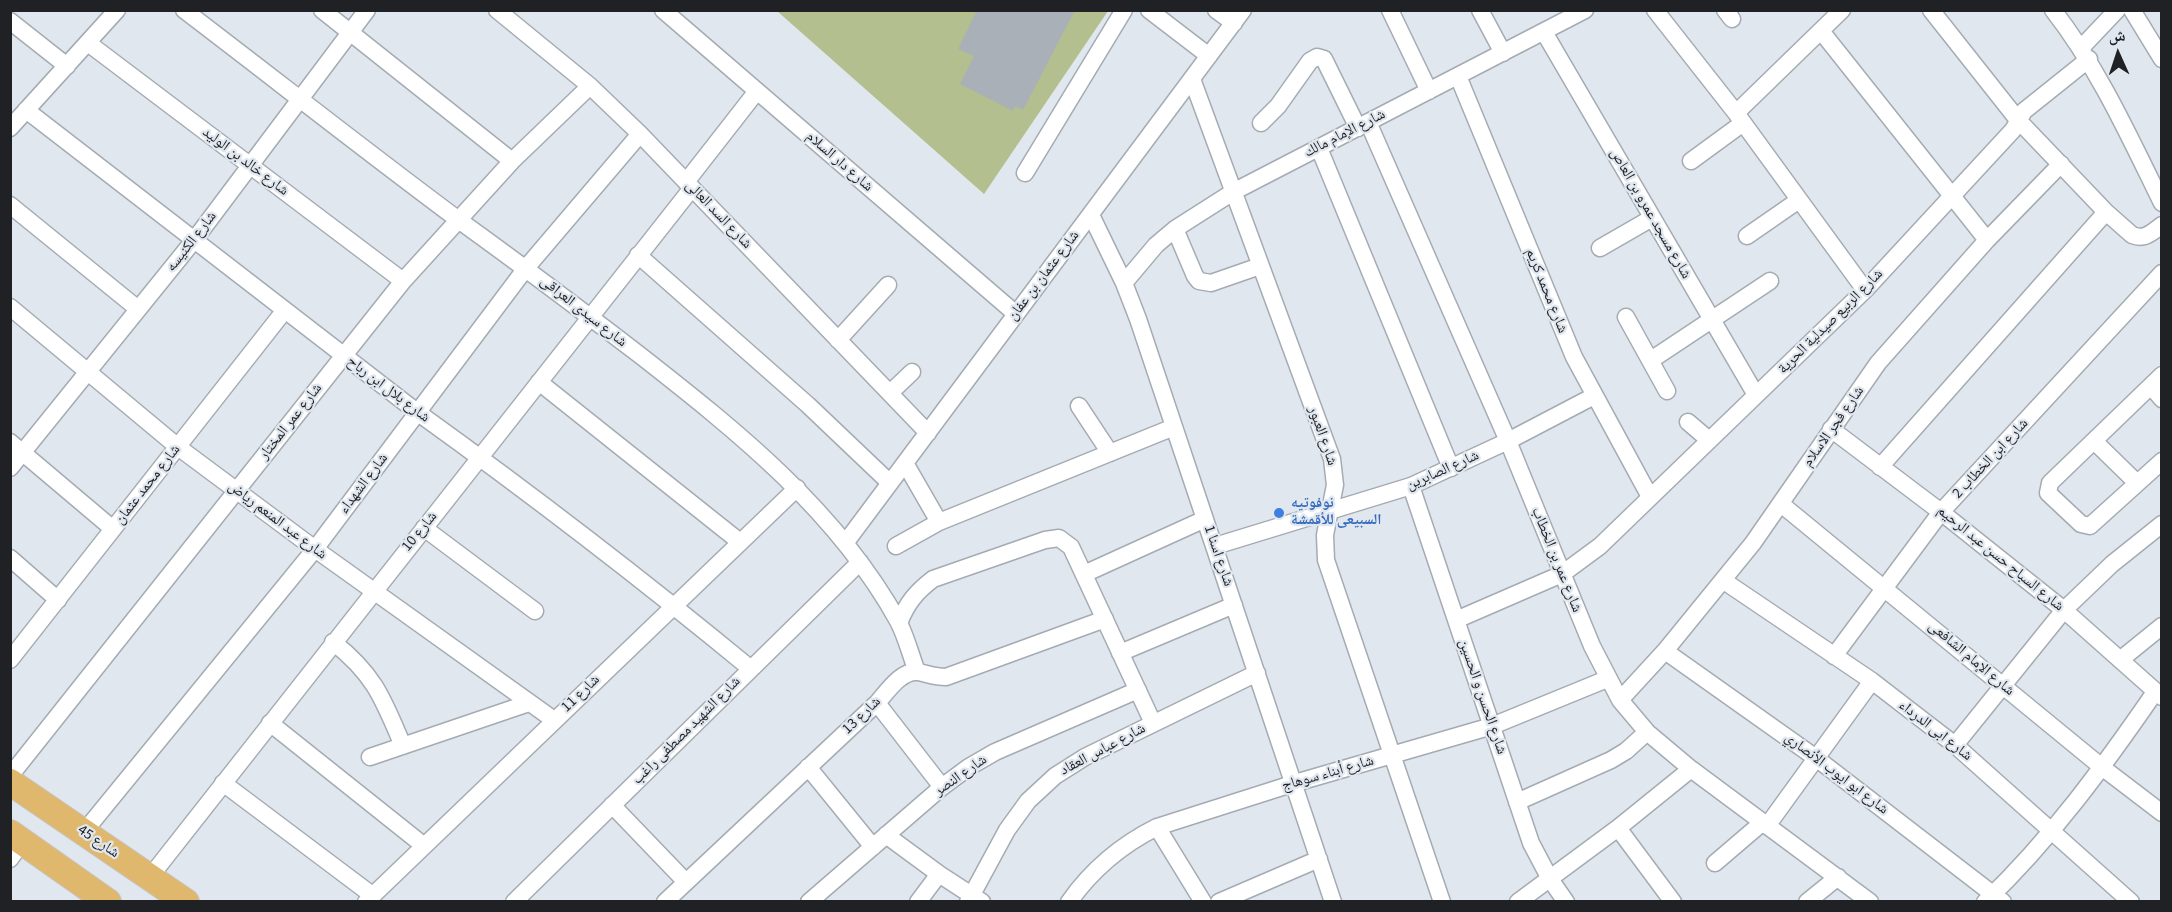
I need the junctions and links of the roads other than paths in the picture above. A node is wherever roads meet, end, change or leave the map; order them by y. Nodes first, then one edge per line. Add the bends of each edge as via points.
1 (117, 10) edge
2 (184, 10) edge
3 (322, 10) edge
4 (367, 10) edge
5 (497, 10) edge
6 (663, 10) edge
7 (1124, 10) edge
8 (1149, 10) edge
9 (1216, 10) edge
10 (1390, 10) edge
11 (1480, 10) edge
12 (1585, 10) edge
13 (1655, 10) edge
14 (1842, 10) edge
15 (1931, 10) edge
16 (2053, 10) edge
17 (2116, 10) edge
18 (2132, 10) edge
19 (1238, 17) edge
20 (10, 21) edge
21 (1821, 31) junction
22 (1544, 32) junction
23 (350, 33) junction
24 (88, 43) junction
25 (1503, 53) junction
26 (2160, 53) edge
27 (2085, 54) junction
28 (1209, 56) junction
29 (67, 66) junction
30 (1458, 76) junction
31 (1192, 79) junction
32 (590, 86) junction
33 (757, 91) junction
34 (1429, 91) junction
35 (300, 99) junction
36 (26, 110) junction
37 (1740, 118) junction
38 (2018, 120) junction
39 (1261, 123) dead end
40 (1363, 125) junction
41 (10, 128) edge
42 (640, 134) junction
43 (1319, 148) junction
44 (512, 161) junction
45 (1691, 161) dead end
46 (2061, 164) junction
47 (249, 165) junction
48 (1025, 173) dead end
49 (689, 185) junction
50 (1233, 192) junction
51 (1952, 196) junction
52 (1799, 200) junction
53 (2161, 203) edge
54 (10, 205) edge
55 (2106, 212) junction
56 (1091, 214) junction
57 (1652, 218) junction
58 (458, 219) junction
59 (2162, 225) edge
60 (1175, 229) junction
61 (1748, 236) dead end
62 (195, 239) junction
63 (1987, 240) junction
64 (1600, 248) dead end
65 (639, 255) junction
66 (1260, 266) junction
67 (526, 268) junction
68 (2162, 273) edge
69 (403, 281) junction
70 (1770, 281) dead end
71 (1125, 283) junction
72 (888, 285) dead end
73 (1865, 290) junction
74 (10, 307) edge
75 (138, 309) junction
76 (285, 310) junction
77 (1016, 314) junction
78 (589, 317) junction
79 (1626, 317) dead end
80 (1712, 321) junction
81 (838, 340) junction
82 (344, 355) junction
83 (1651, 360) junction
84 (87, 371) junction
85 (912, 372) dead end
86 (2156, 380) edge
87 (539, 382) junction
88 (1667, 391) dead end
89 (890, 393) junction
90 (1756, 395) junction
91 (1594, 396) junction
92 (2162, 399) edge
93 (1079, 406) dead end
94 (417, 412) junction
95 (1688, 422) dead end
96 (1174, 427) junction
97 (1831, 429) junction
98 (928, 433) junction
99 (1709, 440) junction
100 (1508, 441) junction
101 (2094, 441) junction
102 (17, 447) edge
103 (178, 447) junction
104 (1110, 453) junction
105 (480, 458) junction
106 (2162, 460) edge
107 (905, 463) junction
108 (1880, 467) junction
109 (10, 468) edge
110 (1451, 468) junction
111 (890, 483) junction
112 (2137, 483) junction
113 (1411, 486) junction
114 (796, 488) junction
115 (237, 491) junction
116 (1650, 497) junction
117 (1781, 504) junction
118 (1330, 512) junction
119 (1941, 512) junction
120 (1205, 519) junction
121 (939, 522) junction
122 (2162, 524) edge
123 (423, 528) junction
124 (113, 529) junction
125 (740, 542) junction
126 (846, 542) junction
127 (896, 546) dead end
128 (1215, 546) junction
129 (315, 549) junction
130 (10, 558) edge
131 (860, 562) junction
132 (1083, 574) junction
133 (1562, 574) junction
134 (1724, 581) junction
135 (1885, 588) junction
136 (373, 591) junction
137 (58, 600) junction
138 (673, 605) junction
139 (1234, 605) junction
140 (2064, 610) junction
141 (535, 611) dead end
142 (1105, 619) junction
143 (1456, 620) junction
144 (899, 623) junction
145 (2162, 626) edge
146 (333, 642) junction
147 (1665, 651) junction
148 (1120, 653) junction
149 (12, 654) edge
150 (1834, 656) junction
151 (2120, 660) junction
152 (751, 669) junction
153 (917, 672) junction
154 (1257, 673) junction
155 (1607, 679) junction
156 (1872, 681) junction
157 (2003, 685) junction
158 (1138, 690) junction
159 (2158, 694) edge
160 (1620, 700) junction
161 (530, 703) junction
162 (877, 703) junction
163 (554, 720) junction
164 (270, 723) junction
165 (1153, 723) junction
166 (1492, 726) junction
167 (1647, 732) junction
168 (1955, 745) junction
169 (403, 746) junction
170 (1393, 755) junction
171 (370, 757) dead end
172 (1816, 758) junction
173 (808, 767) junction
174 (2103, 768) junction
175 (1691, 769) junction
176 (10, 776) edge
177 (10, 782) edge
178 (223, 783) junction
179 (1294, 783) junction
180 (942, 787) junction
181 (1517, 802) junction
182 (612, 805) junction
183 (2162, 813) edge
184 (1765, 824) junction
185 (1157, 827) junction
186 (1618, 828) junction
187 (2053, 830) junction
188 (84, 832) junction
189 (886, 836) junction
190 (15, 844) edge
191 (423, 845) junction
192 (873, 847) junction
193 (1319, 860) junction
194 (1715, 863) dead end
195 (939, 874) junction
196 (150, 877) junction
197 (1838, 877) junction
198 (1550, 879) junction
199 (686, 882) junction
200 (369, 898) edge
201 (2120, 898) edge
202 (99, 899) edge
203 (974, 899) edge
204 (1994, 899) edge
205 (186, 902) edge
206 (514, 902) edge
207 (665, 902) edge
208 (809, 902) edge
209 (918, 902) edge
210 (1069, 902) edge
211 (1203, 902) edge
212 (1219, 902) edge
213 (1333, 902) edge
214 (1442, 902) edge
215 (1518, 902) edge
216 (1566, 902) edge
217 (1673, 902) edge
218 (1808, 902) edge
219 (1870, 902) edge

1 - 24 street
2 - 35 street, شارع سيدى العراقى
3 - 23 street
4 - 23 street, شارع الكنيسه
5 - 32 street, شارع السد العالى
6 - 33 street, شارع دار السلام
7 - 48 street
8 - 28 street
9 - 19 street
10 - 34 street
11 - 25 street
12 - 22 street, شارع الإمام مالك
13 - 37 street
14 - 21 street
15 - 38 street
16 - 27 street
17 - 27 street, شارع الربيع صيدلية الحرية
18 - 26 street
19 - 28 street, شارع عثمان بن عفان
20 - 29 street
21 - 37 street
21 - 51 street
22 - 25 street, شارع الإمام مالك
22 - 57 street, شارع مسجد عمرو بن العاص
23 - 35 street, شارع الكنيسه
23 - 44 street
24 - 29 street
24 - 47 street, شارع خالد بن الوليد
25 - 30 street, شارع الإمام مالك
27 - 38 street, شارع الربيع صيدلية الحرية
27 - 53 street
28 - 31 street, شارع عثمان بن عفان
29 - 36 street
30 - 34 street, شارع الإمام مالك
30 - 91 street, شارع محمد كريم via 1556,317
31 - 50 street, شارع العبور
31 - 56 street, شارع عثمان بن عفان
32 - 42 street, شارع السد العالى
32 - 44 street, شارع عمر المختار
33 - 49 street, شارع 10
33 - 77 street, شارع دار السلام
34 - 40 street, شارع الإمام مالك
35 - 47 street, شارع الكنيسه
35 - 58 street, شارع سيدى العراقى
36 - 41 street
36 - 62 street, شارع بلال ابن رباح
37 - 45 street
37 - 52 street
38 - 46 street
38 - 51 street, شارع الربيع صيدلية الحرية
39 - 40 street, شارع عمر بن الخطاب via 1317,57 1324,59
40 - 43 street, شارع الإمام مالك
40 - 100 street, شارع عمر بن الخطاب
42 - 49 street, شارع السد العالى
42 - 67 street, شارع الشهداء
43 - 50 street, شارع الإمام مالك
43 - 110 street
44 - 58 street, شارع عمر المختار
46 - 55 street
46 - 63 street, شارع فجر الاسلام
47 - 62 street, شارع الكنيسه
47 - 69 street, شارع خالد بن الوليد
49 - 65 street, شارع 10
49 - 81 street, شارع السد العالى
50 - 60 street, شارع الإمام مالك
50 - 66 street, شارع العبور
51 - 63 street
51 - 73 street, شارع الربيع صيدلية الحرية
52 - 61 street
52 - 73 street
54 - 75 street
55 - 59 street via 2137,237 2147,236
55 - 108 street
56 - 71 street, شارع اسنا 1
56 - 77 street, شارع عثمان بن عفان
57 - 64 street
57 - 80 street, شارع مسجد عمرو بن العاص
58 - 67 street, شارع سيدى العراقى
58 - 69 street, شارع عمر المختار
60 - 66 street via 1199,281 1211,283
60 - 71 street, شارع الإمام مالك via 1156,244
62 - 75 street, شارع الكنيسه
62 - 76 street, شارع بلال ابن رباح
63 - 97 street, شارع فجر الاسلام via 1878,363
65 - 78 street, شارع 10
65 - 111 street
66 - 118 street, شارع العبور via 1332,459 1335,485
67 - 78 street, شارع سيدى العراقى
67 - 94 street, شارع الشهداء
68 - 119 street, شارع ابن الخطاب 2
69 - 82 street, شارع عمر المختار
70 - 80 street
71 - 96 street, شارع اسنا 1
72 - 81 street
73 - 90 street, شارع الربيع صيدلية الحرية
74 - 84 street, شارع عبد المنعم رياض
75 - 84 street, شارع الكنيسه
76 - 82 street, شارع بلال ابن رباح
76 - 103 street, شارع محمد عثمان
77 - 98 street, شارع عثمان بن عفان
78 - 87 street, شارع 10
78 - 114 street, شارع سيدى العراقى via 698,401
79 - 83 street
80 - 83 street
80 - 90 street, شارع مسجد عمرو بن العاص
81 - 89 street, شارع السد العالى
82 - 94 street, شارع بلال ابن رباح
82 - 115 street, شارع عمر المختار
83 - 88 street
84 - 102 street, شارع الكنيسه
84 - 103 street, شارع عبد المنعم رياض
85 - 89 street
86 - 92 street
86 - 101 street
87 - 105 street, شارع 10
87 - 125 street
89 - 98 street, شارع السد العالى
90 - 99 street, شارع الربيع صيدلية الحرية
91 - 100 street, شارع الصابرين
91 - 116 street, شارع محمد كريم
93 - 104 street
94 - 105 street, شارع بلال ابن رباح
94 - 129 street, شارع الشهداء
95 - 99 street
96 - 104 street
96 - 120 street, شارع اسنا 1
97 - 108 street, شارع السباح حسن عبد الرحيم
97 - 117 street, شارع فجر الاسلام
98 - 107 street, شارع عثمان بن عفان
99 - 116 street, شارع الربيع صيدلية الحرية
100 - 110 street, شارع الصابرين
100 - 133 street, شارع عمر بن الخطاب
101 - 112 street
101 - 112 street via 2050,483 2049,496 2087,526
102 - 109 street, شارع الكنيسه
102 - 124 street
103 - 115 street, شارع عبد المنعم رياض
103 - 124 street, شارع محمد عثمان
104 - 121 street
105 - 123 street, شارع 10
105 - 138 street, شارع بلال ابن رباح
106 - 112 street
107 - 111 street, شارع عثمان بن عفان
107 - 121 street
108 - 119 street, شارع السباح حسن عبد الرحيم
110 - 113 street, شارع الصابرين
111 - 126 street, شارع عثمان بن عفان
113 - 118 street, شارع الصابرين
113 - 143 street, شارع الحسن و الحسين
114 - 125 street, شارع 11
114 - 126 street, شارع سيدى العراقى
115 - 129 street, شارع عبد المنعم رياض
115 - 176 street, شارع عمر المختار
116 - 133 street, شارع الربيع صيدلية الحرية via 1599,546
117 - 134 street, شارع فجر الاسلام
117 - 135 street, شارع الإمام الشافعى
118 - 128 street, شارع الصابرين
118 - 170 street, شارع العبور via 1326,560
119 - 135 street, شارع ابن الخطاب 2
119 - 140 street, شارع السباح حسن عبد الرحيم
120 - 128 street, شارع اسنا 1
120 - 132 street
121 - 127 street
122 - 140 street
123 - 136 street, شارع 10
123 - 141 street
124 - 137 street, شارع محمد عثمان
125 - 138 street, شارع 11
126 - 131 street, شارع سيدى العراقى
128 - 139 street, شارع اسنا 1
129 - 136 street, شارع عبد المنعم رياض
129 - 188 street, شارع الشهداء
130 - 137 street
131 - 144 street, شارع سيدى العراقى
131 - 152 street, شارع الشهيد مصطفى راغب
132 - 142 street
132 - 144 street via 1071,547 1052,538 933,579 906,605
133 - 143 street, شارع الربيع صيدلية الحرية
133 - 155 street, شارع عمر بن الخطاب
134 - 147 street, شارع فجر الاسلام
134 - 150 street, شارع ابى الدرداء
135 - 150 street, شارع ابن الخطاب 2
135 - 157 street, شارع الإمام الشافعى
136 - 146 street, شارع 10
136 - 161 street, شارع عبد المنعم رياض
137 - 149 street, شارع محمد عثمان
138 - 152 street, شارع بلال ابن رباح
138 - 163 street, شارع 11
139 - 148 street
139 - 154 street, شارع اسنا 1
140 - 151 street, شارع السباح حسن عبد الرحيم
140 - 157 street
142 - 148 street
142 - 153 street via 946,677
143 - 166 street, شارع الحسن و الحسين
144 - 153 street, شارع سيدى العراقى
145 - 151 street
146 - 164 street, شارع 10
146 - 169 street via 367,673
147 - 160 street, شارع فجر الاسلام
147 - 172 street, شارع ابو ايوب الأنصاري
148 - 158 street
150 - 156 street, شارع ابى الدرداء
151 - 159 street, شارع السباح حسن عبد الرحيم
152 - 182 street, شارع الشهيد مصطفى راغب
153 - 162 street, شارع 13 via 900,678
154 - 165 street, شارع عباس العقاد
154 - 179 street, شارع اسنا 1
155 - 160 street, شارع عمر بن الخطاب
155 - 166 street, شارع أبناء سوهاج
156 - 168 street, شارع ابى الدرداء
156 - 172 street
157 - 168 street
157 - 174 street, شارع الإمام الشافعى
158 - 165 street
158 - 180 street, شارع النصر via 995,752
159 - 174 street
160 - 167 street, شارع عمر بن الخطاب
161 - 163 street, شارع عبد المنعم رياض
161 - 169 street
162 - 173 street, شارع 13
162 - 180 street
163 - 191 street, شارع 11
164 - 178 street, شارع 10
164 - 191 street
165 - 203 street, شارع عباس العقاد via 1085,757 1028,801 1007,830
166 - 170 street, شارع أبناء سوهاج
166 - 181 street, شارع الحسن و الحسين
167 - 175 street, شارع عمر بن الخطاب
167 - 181 street via 1611,760
168 - 187 street, شارع ابى الدرداء
169 - 171 street
170 - 179 street, شارع أبناء سوهاج
170 - 214 street, شارع العبور
172 - 184 street
172 - 204 street, شارع ابو ايوب الأنصاري
173 - 192 street
173 - 199 street, شارع 13
174 - 183 street, شارع الإمام الشافعى
174 - 187 street
175 - 184 street, شارع عمر بن الخطاب
175 - 186 street
177 - 188 main road, شارع 45
178 - 196 street, شارع 10
178 - 200 street
179 - 185 street, شارع أبناء سوهاج
179 - 193 street, شارع اسنا 1
180 - 189 street, شارع النصر
181 - 198 street, شارع الحسن و الحسين via 1531,843
182 - 199 street
182 - 206 street, شارع الشهيد مصطفى راغب
184 - 194 street
184 - 197 street, شارع عمر بن الخطاب
185 - 210 street, شارع أبناء سوهاج via 1136,837 1100,865
185 - 211 street
186 - 198 street
186 - 217 street
187 - 201 street, شارع ابى الدرداء
187 - 204 street
188 - 196 main road, شارع 45
189 - 192 street, شارع النصر
189 - 195 street
190 - 202 main road
191 - 200 street, شارع 11
192 - 208 street, شارع النصر
193 - 212 street
193 - 213 street, شارع اسنا 1
195 - 203 street
195 - 209 street
196 - 205 main road, شارع 45
197 - 218 street
197 - 219 street, شارع عمر بن الخطاب
198 - 215 street
198 - 216 street, شارع الحسن و الحسين
199 - 207 street, شارع 13

